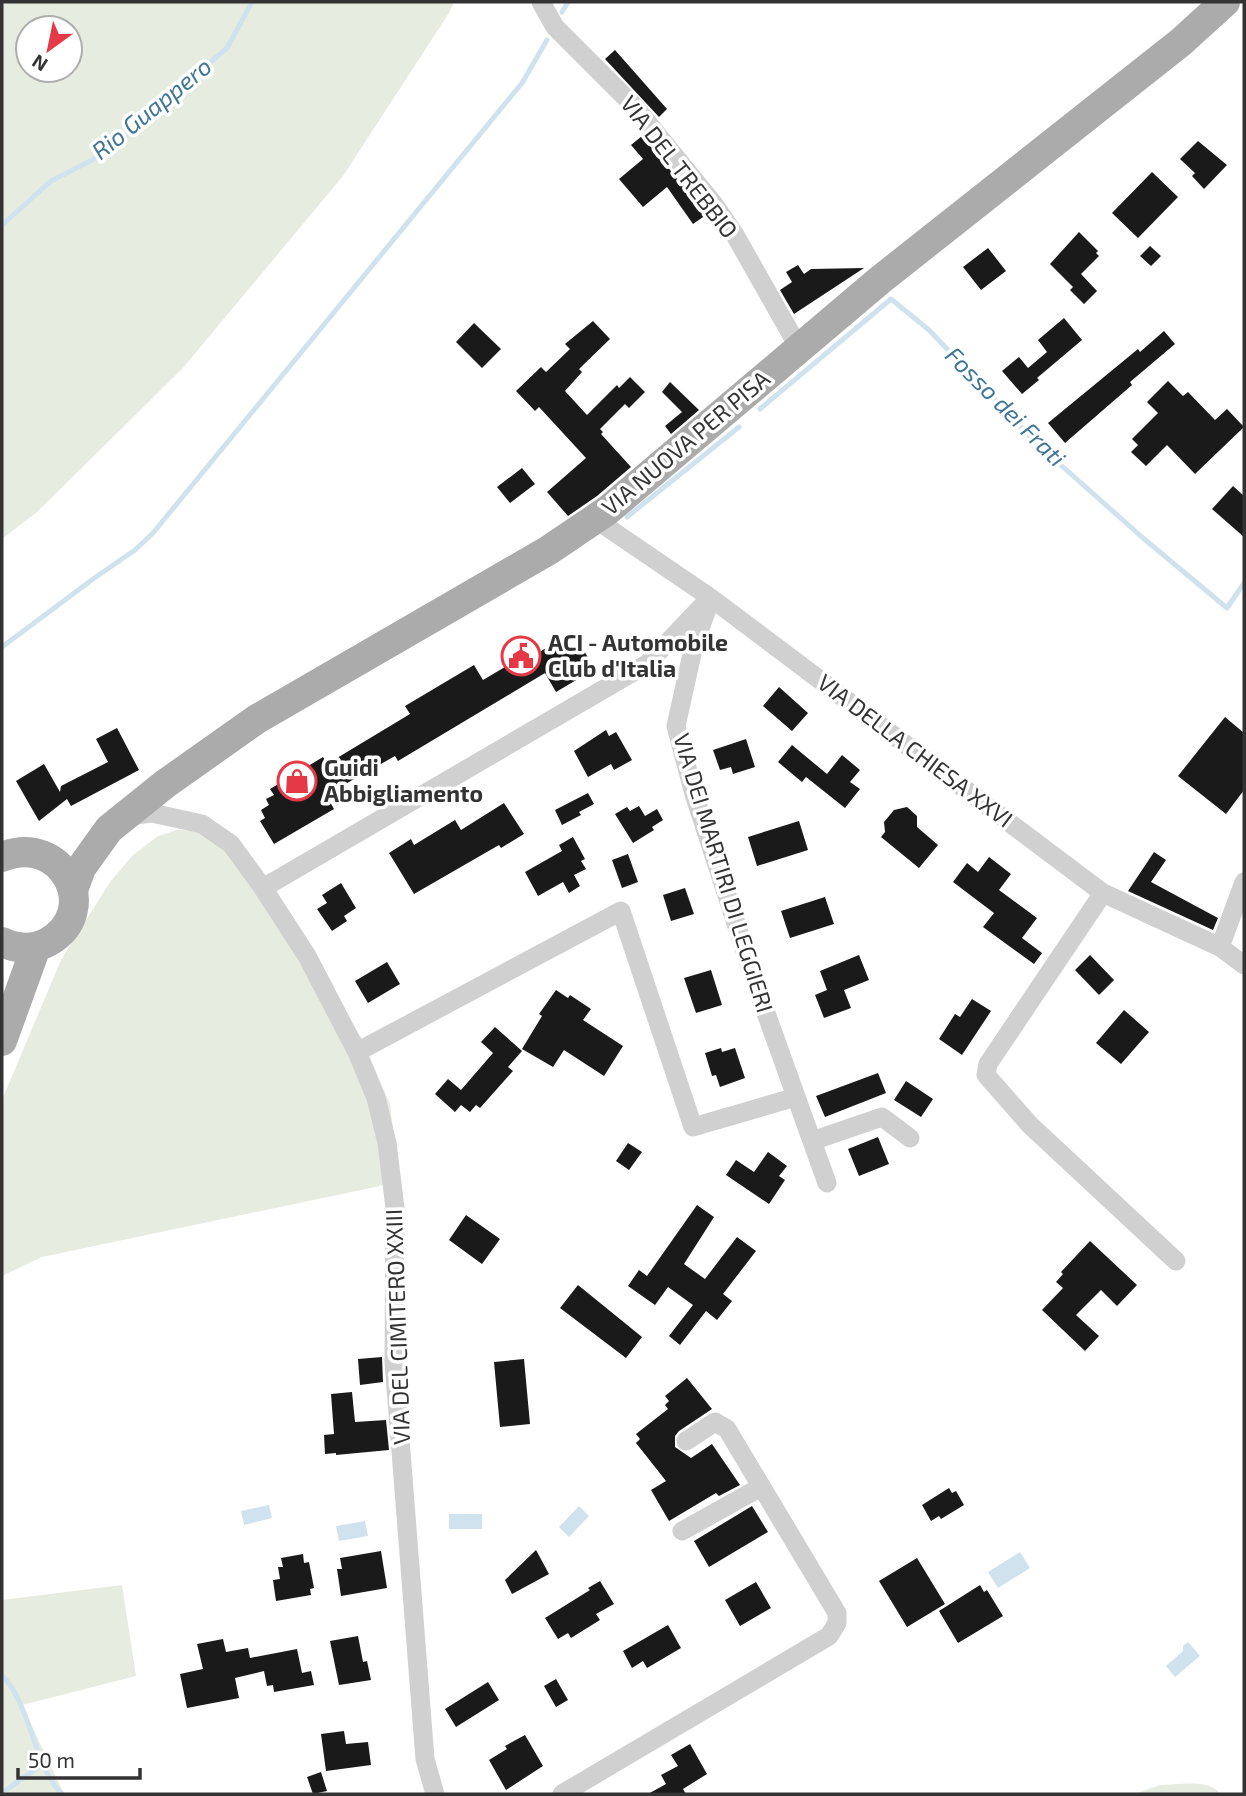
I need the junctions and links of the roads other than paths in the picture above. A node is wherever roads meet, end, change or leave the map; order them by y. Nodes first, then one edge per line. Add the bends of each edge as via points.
1 (541, 2) edge
2 (1225, 2) edge
3 (799, 348) junction
4 (595, 519) junction
5 (711, 598) junction
6 (116, 823) junction
7 (38, 853) junction
8 (2, 857) edge
9 (1244, 882) edge
10 (263, 888) junction
11 (73, 891) junction
12 (1103, 893) junction
13 (2, 942) edge
14 (36, 947) junction
15 (1220, 947) junction
16 (2, 954) edge
17 (1244, 965) edge
18 (4, 1032) edge
19 (357, 1052) junction
20 (796, 1097) junction
21 (910, 1138) dead end
22 (812, 1141) junction
23 (827, 1183) dead end
24 (1176, 1261) dead end
25 (686, 1441) dead end
26 (761, 1487) junction
27 (682, 1531) dead end
28 (435, 1794) edge
29 (562, 1794) edge

1 - 3 street, VIA DEL TREBBIO via 555,27 634,106 713,204
2 - 3 main road, VIA NUOVA PER PISA
3 - 4 main road, VIA NUOVA PER PISA
4 - 5 street, VIA DELLA CHIESA XXVI
4 - 6 main road, VIA NUOVA PER PISA via 257,719
5 - 10 street via 647,664
5 - 12 street, VIA DELLA CHIESA XXVI
5 - 20 street, VIA DEI MARTIRI DI LEGGIERI via 694,645 676,726 702,820
6 - 7 main road via 74,844
6 - 10 street, VIA DEL CIMITERO XXIII via 152,813 202,824 231,844
6 - 11 main road via 81,868
7 - 8 main road
7 - 11 main road via 60,867
9 - 15 street
10 - 19 street, VIA DEL CIMITERO XXIII via 307,956
11 - 14 main road via 68,923 55,938
12 - 15 street, VIA DELLA CHIESA XXVI
12 - 24 street via 988,1064 986,1075 1030,1125
13 - 14 main road
14 - 18 main road
15 - 17 street, VIA DELLA CHIESA XXVI
16 - 18 main road via 9,980
19 - 20 street via 621,911 693,1127
19 - 28 street, VIA DEL CIMITERO XXIII via 376,1098 387,1143 395,1208 394,1362 425,1759
20 - 22 street, VIA DEI MARTIRI DI LEGGIERI
21 - 22 street via 882,1117
22 - 23 street, VIA DEI MARTIRI DI LEGGIERI
25 - 26 street via 715,1423 721,1424
26 - 27 street
26 - 29 street via 837,1613 829,1636

